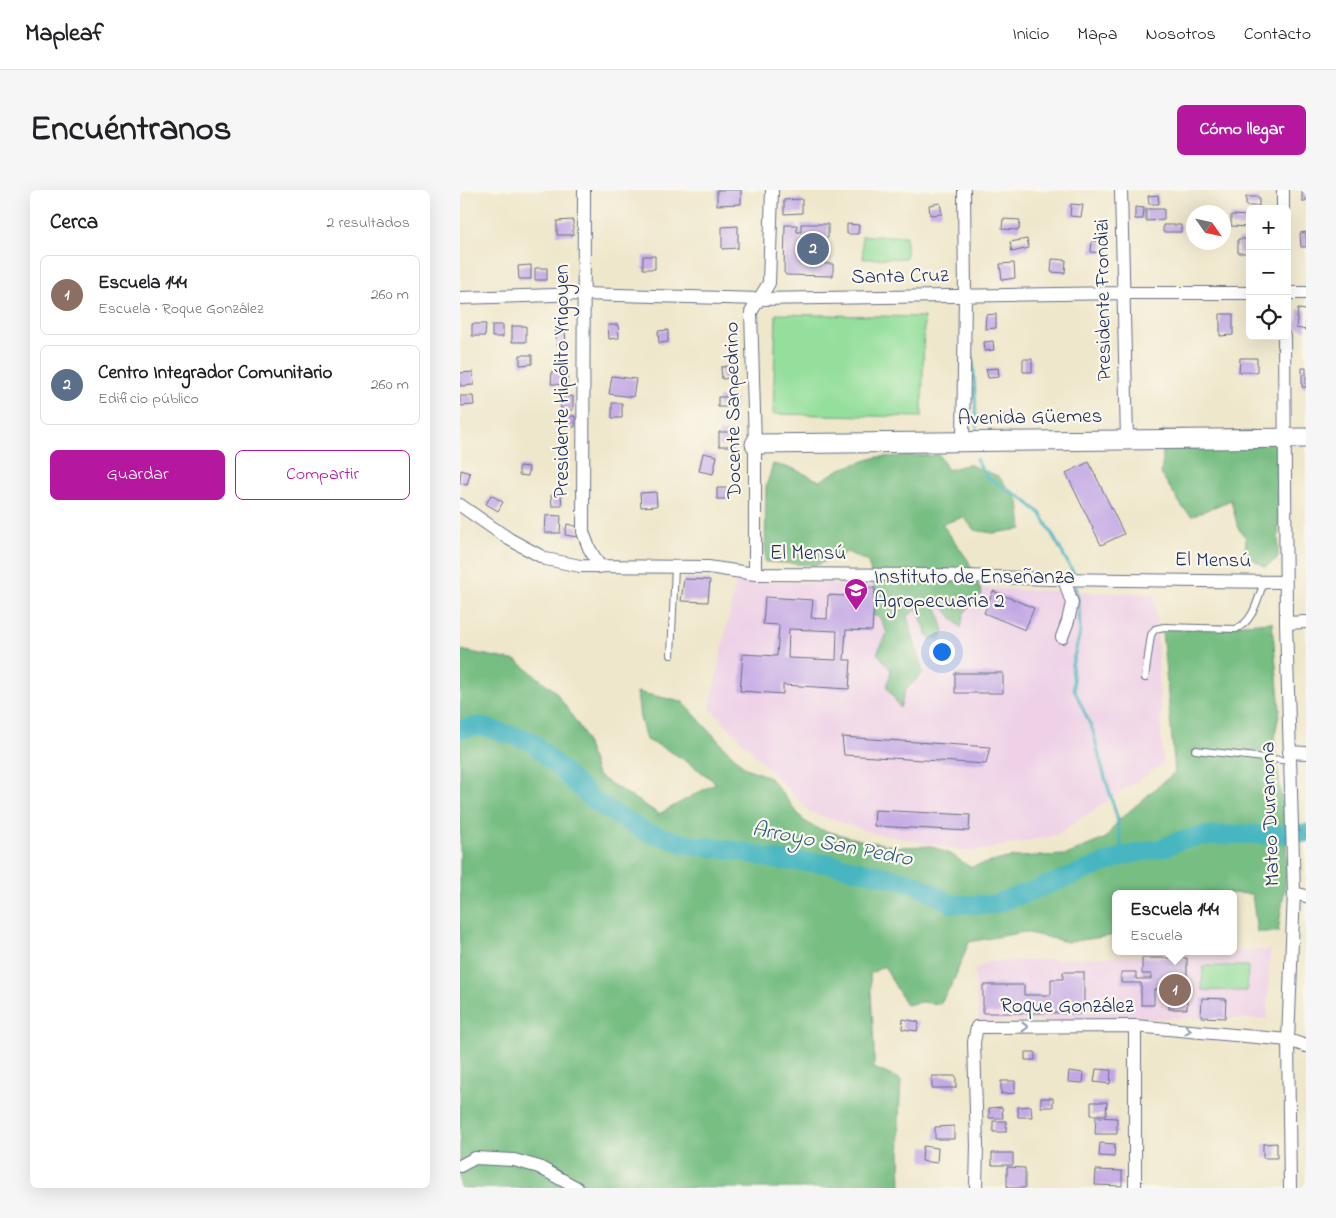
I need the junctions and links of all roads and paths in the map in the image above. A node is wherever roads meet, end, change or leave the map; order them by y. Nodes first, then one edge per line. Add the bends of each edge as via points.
1 (584, 190) edge
2 (772, 190) edge
3 (964, 190) edge
4 (1121, 190) edge
5 (1282, 190) edge
6 (1283, 205) edge
7 (1124, 293) junction
8 (1246, 293) edge
9 (1291, 293) edge
10 (1306, 293) edge
11 (583, 294) junction
12 (965, 296) junction
13 (460, 298) edge
14 (759, 299) junction
15 (1284, 340) edge
16 (1285, 438) junction
17 (1306, 438) edge
18 (1128, 440) junction
19 (963, 441) junction
20 (755, 444) junction
21 (460, 505) edge
22 (600, 567) junction
23 (675, 567) junction
24 (755, 574) junction
25 (1064, 579) junction
26 (1264, 582) junction
27 (1285, 582) junction
28 (1306, 622) edge
29 (1286, 623) junction
30 (1062, 637) dead end
31 (672, 656) dead end
32 (1145, 678) dead end
33 (1195, 750) dead end
34 (1306, 753) edge
35 (1289, 757) junction
36 (1300, 894) edge
37 (1136, 1026) junction
38 (1288, 1040) junction
39 (1306, 1046) edge
40 (460, 1166) edge
41 (577, 1188) edge
42 (976, 1188) edge
43 (1135, 1188) edge
44 (1290, 1188) edge

1 - 11 street, Presidente Hipólito Yrigoyen
2 - 14 street, Docente Sanpedrino via 769,283
3 - 12 street
4 - 7 street, Presidente Frondizi
5 - 6 street
7 - 8 street, Santa Cruz
7 - 12 street, Santa Cruz
7 - 18 street, Presidente Frondizi
9 - 10 street
11 - 13 street, Santa Cruz
11 - 14 street, Santa Cruz
11 - 22 street, Presidente Hipólito Yrigoyen via 583,532
12 - 14 street, Santa Cruz
12 - 19 street
14 - 20 street, Docente Sanpedrino via 751,312
15 - 16 street, Mateo Duranona
16 - 17 main road, Avenida Güemes
16 - 18 main road, Avenida Güemes
16 - 27 street, Mateo Duranona
18 - 19 main road, Avenida Güemes
19 - 20 main road, Avenida Güemes
20 - 24 street, Docente Sanpedrino
21 - 22 street, El Mensú via 509,539 546,559
22 - 23 street, El Mensú
23 - 24 street, El Mensú
23 - 31 lane
24 - 25 street, El Mensú
25 - 26 street, El Mensú
25 - 30 street via 1072,603
26 - 27 street, El Mensú
26 - 32 lane via 1251,618 1236,630 1155,629 1151,635
27 - 29 street, Mateo Duranona
28 - 29 street
29 - 35 street, Mateo Duranona
33 - 35 lane
34 - 35 street
35 - 36 street, Mateo Duranona via 1292,847
36 - 38 street, Mateo Duranona
37 -> 38 street, Roque González
42 -> 37 street, Roque González via 974,1042 977,1027
37 - 43 street
38 - 39 street, Roque González
38 - 44 street, Mateo Duranona
40 - 41 street via 475,1158 514,1160 539,1167

